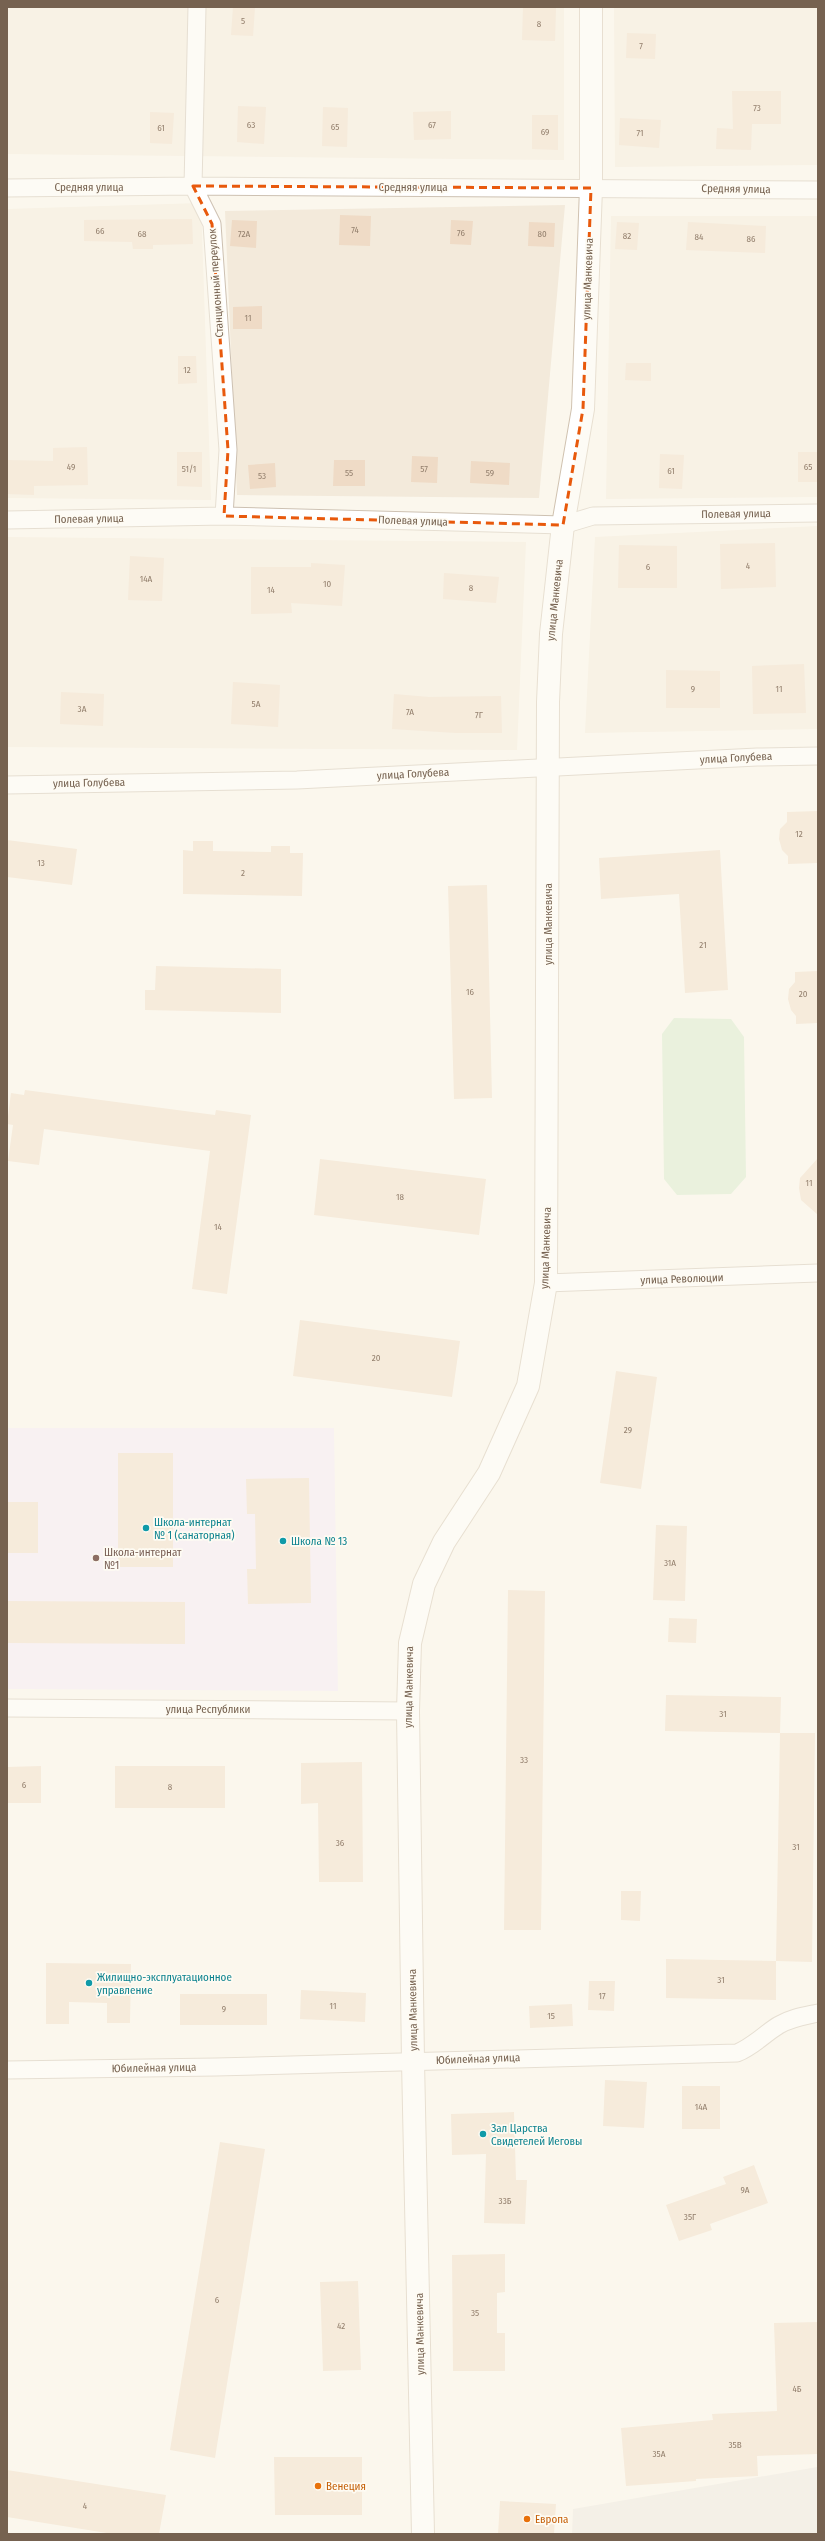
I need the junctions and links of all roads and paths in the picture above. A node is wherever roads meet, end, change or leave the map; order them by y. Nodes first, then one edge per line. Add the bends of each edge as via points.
1 (197, 7) edge
2 (591, 7) edge
3 (193, 186) junction
4 (7, 188) edge
5 (591, 188) junction
6 (818, 190) edge
7 (818, 512) edge
8 (224, 516) junction
9 (7, 520) edge
10 (564, 526) junction
11 (818, 756) edge
12 (549, 768) junction
13 (7, 785) edge
14 (818, 1273) edge
15 (546, 1283) junction
16 (7, 1708) edge
17 (408, 1710) junction
18 (818, 2013) edge
19 (413, 2060) junction
20 (7, 2070) edge
21 (423, 2534) edge

1 - 3 street, Станционный переулок
2 - 5 street, улица Манкевича
3 - 4 street, Средняя улица
3 - 5 street, Средняя улица
3 - 8 street, Станционный переулок via 212,224 228,450
5 - 6 street, Средняя улица
5 - 10 street, улица Манкевича via 583,409
7 - 10 street, Полевая улица via 593,516
8 - 9 street, Полевая улица
8 - 10 street, Полевая улица
10 - 12 street, улица Манкевича via 551,634
11 - 12 street, улица Голубева
12 - 13 street, улица Голубева via 298,780
12 - 15 street, улица Манкевича
14 - 15 street, улица Революции
15 - 17 street, улица Манкевича via 528,1386 489,1472 444,1542 424,1584 410,1643
16 - 17 street, улица Республики
17 - 19 street, улица Манкевича
18 - 19 street, Юбилейная улица via 792,2018 750,2048 737,2053
19 - 20 street, Юбилейная улица via 216,2067
19 - 21 street, улица Манкевича

